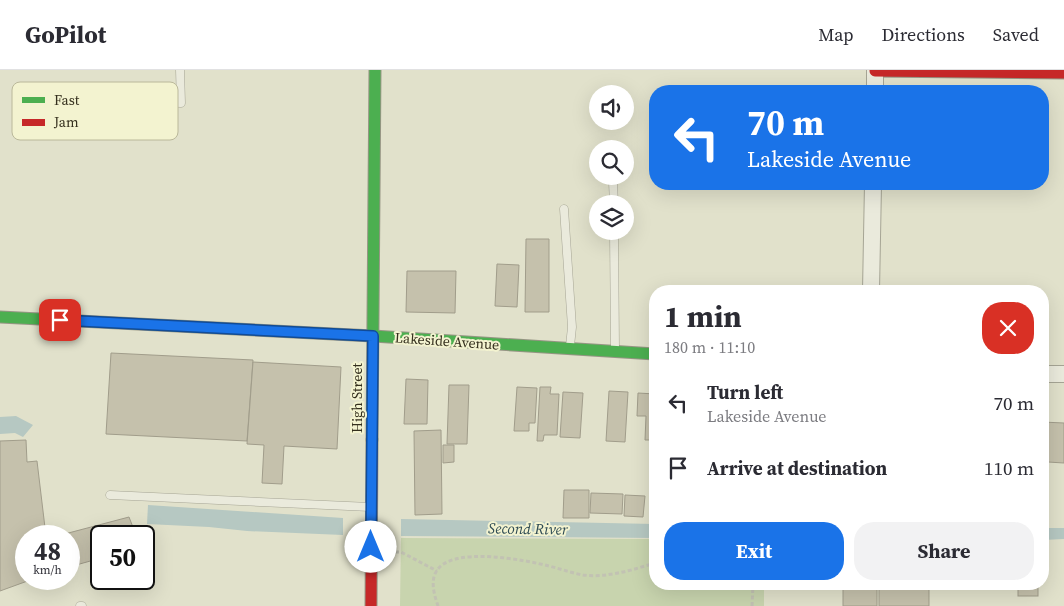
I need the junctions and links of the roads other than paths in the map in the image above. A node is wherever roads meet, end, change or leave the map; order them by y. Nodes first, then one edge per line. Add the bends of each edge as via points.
1 (180, 70) edge
2 (375, 70) edge
3 (875, 71) edge
4 (1064, 74) edge
5 (875, 85) edge
6 (178, 104) edge
7 (873, 190) edge
8 (564, 209) dead end
9 (614, 240) edge
10 (871, 285) edge
11 (0, 317) edge
12 (373, 336) junction
13 (570, 348) junction
14 (615, 351) junction
15 (649, 354) edge
16 (1049, 374) edge
17 (1064, 374) edge
18 (110, 495) dead end
19 (372, 507) junction
20 (371, 606) edge

1 - 6 lane via 182,104
2 - 12 street, High Street
3 - 4 street
3 - 5 street
7 - 10 street
8 - 13 lane via 572,327
9 - 14 lane
11 - 12 street, Lakeside Avenue
12 - 13 street, Lakeside Avenue
12 - 19 street, High Street
13 - 14 street, Lakeside Avenue
14 - 15 street, Lakeside Avenue
16 - 17 street
18 - 19 lane
19 - 20 street, High Street

